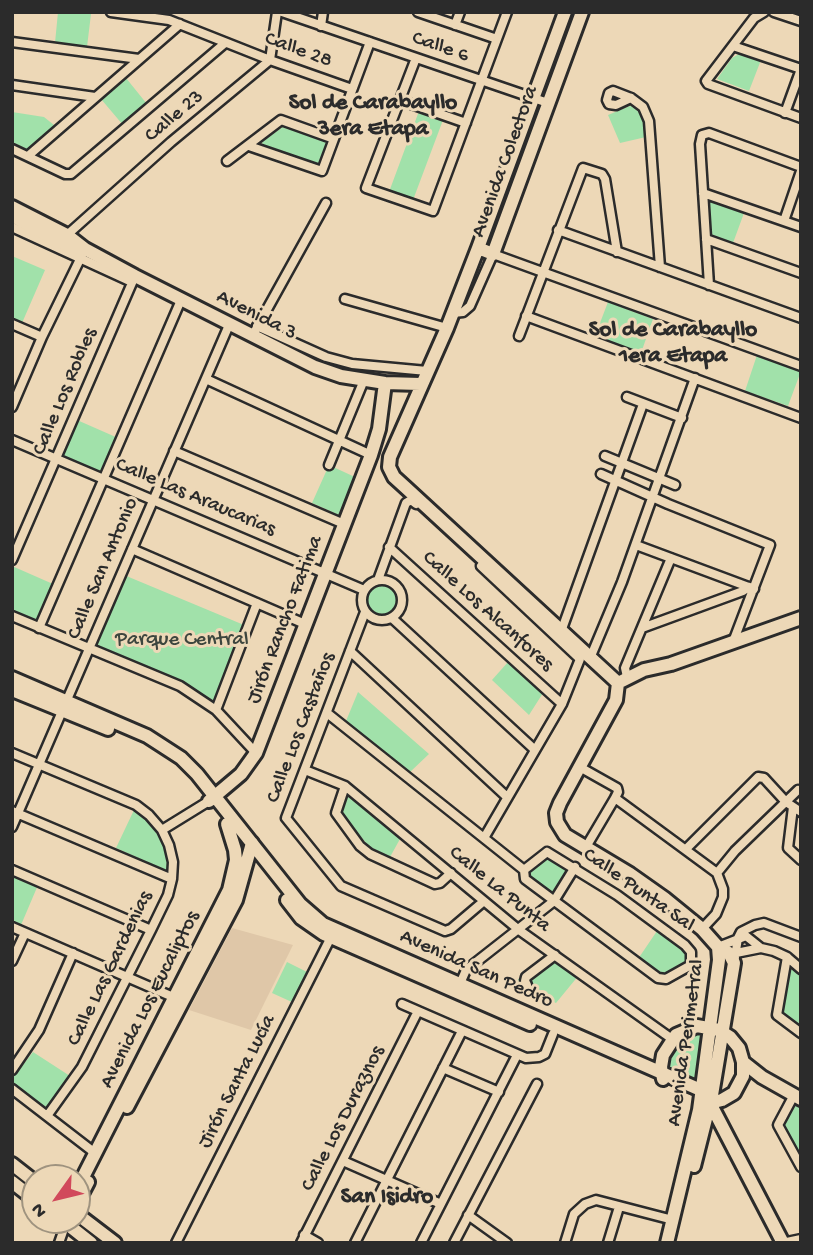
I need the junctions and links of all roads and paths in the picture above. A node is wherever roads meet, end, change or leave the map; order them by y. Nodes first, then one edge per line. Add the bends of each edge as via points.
1 (111, 12) edge
2 (279, 12) edge
3 (323, 12) edge
4 (418, 12) edge
5 (460, 12) edge
6 (507, 12) edge
7 (565, 12) edge
8 (582, 12) edge
9 (764, 12) edge
10 (774, 12) edge
11 (801, 21) edge
12 (180, 24) junction
13 (456, 25) junction
14 (321, 26) junction
15 (497, 39) junction
16 (12, 42) edge
17 (370, 42) junction
18 (225, 43) junction
19 (733, 46) junction
20 (416, 58) junction
21 (139, 59) junction
22 (270, 61) junction
23 (482, 80) junction
24 (12, 85) edge
25 (352, 89) junction
26 (95, 97) junction
27 (533, 98) junction
28 (631, 98) dead end
29 (400, 100) junction
30 (548, 103) junction
31 (785, 113) junction
32 (801, 118) edge
33 (466, 123) junction
34 (334, 139) junction
35 (249, 146) junction
36 (12, 149) edge
37 (28, 156) junction
38 (227, 161) dead end
39 (801, 169) edge
40 (703, 193) junction
41 (326, 203) dead end
42 (12, 206) edge
43 (12, 216) edge
44 (783, 221) junction
45 (801, 227) edge
46 (14, 229) edge
47 (558, 230) junction
48 (67, 235) junction
49 (705, 239) junction
50 (12, 240) edge
51 (478, 248) junction
52 (617, 252) junction
53 (82, 254) junction
54 (493, 254) junction
55 (660, 267) junction
56 (543, 272) junction
57 (801, 273) edge
58 (133, 279) junction
59 (709, 285) junction
60 (345, 299) dead end
61 (181, 300) junction
62 (453, 313) junction
63 (526, 316) junction
64 (801, 318) edge
65 (12, 324) edge
66 (229, 325) junction
67 (447, 328) junction
68 (254, 331) junction
69 (519, 335) dead end
70 (42, 337) junction
71 (801, 366) edge
72 (427, 371) junction
73 (206, 379) junction
74 (695, 379) junction
75 (364, 380) junction
76 (12, 382) edge
77 (385, 383) junction
78 (421, 384) junction
79 (21, 386) junction
80 (627, 397) dead end
81 (643, 404) junction
82 (12, 407) edge
83 (682, 418) junction
84 (801, 418) edge
85 (12, 440) edge
86 (339, 440) junction
87 (174, 451) junction
88 (371, 455) junction
89 (605, 456) dead end
90 (56, 458) junction
91 (623, 463) junction
92 (328, 465) dead end
93 (601, 474) dead end
94 (104, 479) junction
95 (660, 479) junction
96 (617, 481) junction
97 (675, 485) dead end
98 (653, 497) junction
99 (153, 500) junction
100 (344, 524) junction
101 (636, 545) junction
102 (389, 547) junction
103 (132, 549) junction
104 (671, 558) junction
105 (12, 560) edge
106 (325, 572) junction
107 (378, 580) junction
108 (751, 588) junction
109 (364, 590) junction
110 (257, 603) junction
111 (366, 612) junction
112 (12, 616) edge
113 (392, 618) junction
114 (801, 618) edge
115 (305, 624) junction
116 (39, 628) junction
117 (642, 628) junction
118 (562, 629) junction
119 (733, 642) junction
120 (89, 649) junction
121 (351, 651) junction
122 (591, 656) junction
123 (12, 678) edge
124 (623, 680) junction
125 (12, 690) edge
126 (562, 704) junction
127 (64, 706) junction
128 (216, 710) junction
129 (327, 713) junction
130 (535, 750) junction
131 (12, 753) edge
132 (256, 753) junction
133 (39, 764) junction
134 (305, 770) junction
135 (585, 770) dead end
136 (345, 786) junction
137 (798, 790) dead end
138 (507, 797) junction
139 (615, 798) junction
140 (212, 799) junction
141 (794, 807) edge
142 (15, 812) edge
143 (227, 824) junction
144 (12, 827) edge
145 (162, 830) junction
146 (484, 838) junction
147 (586, 846) junction
148 (251, 848) junction
149 (685, 849) junction
150 (801, 860) edge
151 (575, 867) junction
152 (12, 870) edge
153 (524, 870) junction
154 (451, 873) junction
155 (717, 873) junction
156 (172, 879) junction
157 (484, 901) junction
158 (554, 901) junction
159 (12, 927) edge
160 (320, 927) junction
161 (702, 929) junction
162 (151, 930) junction
163 (519, 930) junction
164 (25, 933) junction
165 (331, 937) junction
166 (801, 937) edge
167 (738, 938) junction
168 (718, 947) junction
169 (761, 948) junction
170 (73, 953) junction
171 (555, 955) junction
172 (787, 957) junction
173 (735, 958) junction
174 (12, 961) edge
175 (801, 969) edge
176 (533, 972) dead end
177 (127, 977) junction
178 (458, 988) junction
179 (173, 997) junction
180 (402, 1004) dead end
181 (418, 1011) junction
182 (709, 1027) junction
183 (462, 1031) junction
184 (724, 1032) junction
185 (801, 1033) edge
186 (553, 1034) junction
187 (672, 1039) junction
188 (517, 1055) junction
189 (743, 1062) junction
190 (443, 1068) junction
191 (12, 1070) edge
192 (663, 1077) junction
193 (762, 1077) junction
194 (741, 1083) junction
195 (537, 1084) dead end
196 (12, 1089) edge
197 (499, 1092) junction
198 (706, 1097) junction
199 (797, 1097) edge
200 (47, 1116) junction
201 (724, 1131) junction
202 (703, 1132) junction
203 (95, 1153) junction
204 (343, 1161) junction
205 (90, 1164) edge
206 (801, 1167) edge
207 (91, 1176) edge
208 (386, 1180) junction
209 (441, 1204) junction
210 (619, 1207) junction
211 (468, 1215) junction
212 (673, 1220) junction
213 (91, 1225) edge
214 (75, 1234) edge
215 (302, 1239) edge
216 (801, 1239) edge
217 (91, 1243) edge
218 (115, 1243) edge
219 (176, 1243) edge
220 (318, 1243) edge
221 (355, 1243) edge
222 (421, 1243) edge
223 (454, 1243) edge
224 (507, 1243) edge
225 (565, 1243) edge
226 (608, 1243) edge
227 (667, 1243) edge
228 (673, 1243) edge
229 (783, 1243) edge

1 - 12 street, Calle 28
2 - 14 street, Calle 6
2 - 22 street
3 - 14 street
4 - 13 street
5 - 13 street
6 - 15 street
7 - 27 street, Avenida Colectora
8 - 30 street, Avenida Colectora
9 - 19 street
10 - 11 street
12 - 18 street, Calle 28
12 - 21 street
13 - 15 street
14 - 17 street, Calle 6
15 - 23 street
16 - 21 street
17 - 20 street, Calle 6
17 - 25 street
18 - 22 street, Calle 28
18 - 37 street via 71,174
19 - 31 street via 801,69
19 - 31 street via 708,84
20 - 23 street, Calle 6
20 - 29 street
21 - 26 street
22 - 25 street, Calle 28
22 - 48 street, Calle 23
23 - 27 street, Calle 6
23 - 33 street
24 - 26 street
25 - 34 street
26 - 37 street
27 - 30 street, Calle 6
27 - 51 street, Avenida Colectora
28 - 55 street via 643,107 649,121
29 - 33 street
29 - 33 street via 366,188 433,211
30 - 54 street, Avenida Colectora
31 - 32 street
34 - 35 street via 281,120
34 - 35 street via 322,170
35 - 38 street
36 - 37 street
39 - 40 street via 709,133 700,144
39 - 44 street
40 - 44 street
40 - 49 street
41 - 68 street
42 - 48 street, Avenida 3
43 - 53 street, Avenida 3
44 - 45 street
46 - 50 street
46 - 53 street
47 - 52 street
47 - 52 street via 581,169 594,171 602,174 607,184
47 - 56 street
48 - 53 street, Avenida 3
49 - 57 street
49 - 59 street
51 - 54 street
51 - 62 street, Avenida Colectora
52 - 55 street
53 - 58 street, Avenida 3
53 - 70 street
54 - 56 street
54 - 62 street, Avenida Colectora via 470,306
55 - 59 street
56 - 63 street
56 - 71 street
58 - 61 street, Avenida 3
58 - 90 street, Calle Los Robles
59 - 64 street
60 - 67 street
61 - 66 street, Avenida 3
61 - 94 street
62 - 67 street, Avenida Colectora
63 - 69 street
63 - 74 street
65 - 70 street
66 - 68 street, Avenida 3
66 - 73 street, Calle San Antonio
67 - 72 street, Avenida Colectora
68 - 72 street via 352,364
68 - 75 street, Avenida 3 via 315,367
70 - 79 street
72 - 78 street, Avenida Colectora
73 - 86 street
73 - 87 street, Calle San Antonio
74 - 83 street
74 - 84 street
75 - 77 street, Avenida 3
75 - 86 street
76 - 79 street
77 - 78 street, Avenida 3
77 - 88 street, Jirón Rancho Fatima
78 - 118 street, Avenida Colectora via 390,457 394,477
79 - 82 street
80 - 81 street
81 - 83 street
81 - 91 street
83 - 95 street
85 - 90 street, Calle Las Araucarias
86 - 88 street
86 - 92 street
87 - 99 street, Calle San Antonio
87 - 100 street
88 - 100 street, Jirón Rancho Fatima
89 - 91 street
90 - 94 street, Calle Las Araucarias
90 - 105 street, Calle Los Robles
91 - 95 street
91 - 96 street
93 - 96 street
94 - 99 street, Calle Las Araucarias
94 - 116 street
95 - 97 street
95 - 98 street
96 - 98 street
96 - 118 street
98 - 101 street
98 - 108 street via 770,545
99 - 103 street, Calle San Antonio
99 - 106 street, Calle Las Araucarias
100 - 106 street, Jirón Rancho Fatima
101 - 104 street
101 - 122 street
102 - 107 street
102 - 126 street, Calle Los Alcanfores
102 - 126 street via 411,500 578,655 580,663
103 - 110 street
103 - 120 street, Calle San Antonio
104 - 108 street
104 - 117 street
106 - 109 street, Calle Las Araucarias
106 - 115 street, Jirón Rancho Fatima
107 - 109 street
107 - 113 street via 391,582 400,592 402,605
108 - 117 street
108 - 119 street
109 - 111 street via 361,599
110 - 115 street
110 - 128 street
111 - 113 street via 377,620
111 - 121 street, Calle Los Castaños
112 - 116 street
113 - 130 street
114 - 119 street
115 - 132 street, Jirón Rancho Fatima
116 - 120 street
117 - 124 street
118 - 122 street, Avenida Colectora
119 - 124 street
120 - 127 street, Calle San Antonio
120 - 128 street via 180,686
121 - 129 street, Calle Los Castaños
121 - 138 street
122 - 124 street, Avenida Colectora
123 - 127 street
124 - 147 street via 556,813 560,829
125 - 127 street
126 - 130 street
127 - 133 street, Calle San Antonio
127 - 140 street via 164,745 197,774
128 - 132 street
129 - 134 street, Calle Los Castaños
129 - 146 street
130 - 138 street
131 - 133 street
132 - 140 street, Jirón Rancho Fatima via 241,774
133 - 142 street, Calle San Antonio
133 - 145 street via 136,806
134 - 136 street, Calle La Punta
134 - 157 street, Calle Los Castaños via 286,818 341,886 445,931
135 - 139 street via 617,788
136 - 154 street, Calle La Punta
136 - 154 street via 336,813 360,846 435,884
137 - 141 street
138 - 146 street
139 - 147 street
139 - 149 street
140 - 143 street
140 - 145 street, Jirón Rancho Fatima
140 - 148 street
141 - 149 street via 758,777
141 - 150 street via 788,848
141 - 155 street via 735,851
142 - 144 street, Calle San Antonio
142 - 156 street
143 - 148 street
143 - 179 street, Avenida Los Eucaliptos via 235,850 234,874
145 - 156 street, Calle Las Gardenias via 171,854
146 - 153 street
147 - 161 street
148 - 160 street, Avenida San Pedro via 304,915
148 - 207 street, Avenida Los Eucaliptos via 236,900
149 - 155 street
151 - 153 street, Calle Punta Sal via 547,852
151 - 158 street
151 - 158 street, Calle Punta Sal via 685,945 692,960 687,968 660,979
152 - 162 street
153 - 158 street via 525,879
154 - 157 street, Calle La Punta
155 - 161 street via 723,897
156 - 162 street, Calle Las Gardenias
157 - 163 street, Calle La Punta
158 - 163 street
159 - 164 street
160 - 165 street, Avenida San Pedro
160 - 178 street, Avenida San Pedro
161 - 168 street
162 - 177 street, Calle Las Gardenias
163 - 171 street, Calle La Punta
163 - 178 street via 466,971
164 - 170 street
164 - 174 street
165 - 178 street, Avenida San Pedro
165 - 219 street, Jirón Santa Lucía
166 - 167 street via 764,923 741,932
167 - 168 street
167 - 169 street via 749,937
167 - 173 street
168 - 173 street, Avenida Perimetral
168 - 182 street, Avenida Perimetral
169 - 172 street
169 - 173 street
170 - 177 street
170 - 191 street via 39,1030
171 - 176 street
171 - 187 street, Calle La Punta
172 - 175 street
172 - 185 street via 777,1015
173 - 184 street, Avenida Perimetral
177 - 179 street
177 - 200 street, Calle Las Gardenias via 82,1068
178 - 186 street, Avenida San Pedro
178 - 192 street, Avenida San Pedro
179 - 203 street, Avenida Los Eucaliptos
180 - 181 street
181 - 183 street
181 - 204 street, Calle Los Duraznos
182 - 184 street
182 - 187 street via 686,1029
182 - 198 street, Avenida Perimetral
183 - 188 street
183 - 190 street
184 - 189 street via 735,1042
184 - 198 street, Avenida Perimetral
186 - 188 street via 545,1054
186 - 192 street, Avenida San Pedro
187 - 192 street via 663,1055
188 - 197 street
189 - 193 street
189 - 194 street
190 - 197 street
190 - 208 street
192 - 198 street, Avenida San Pedro
193 - 194 street
193 - 199 street
194 - 198 street via 729,1097
195 - 211 street
196 - 200 street
197 - 209 street
198 - 201 street
198 - 202 street, Avenida Perimetral
198 - 212 street, Avenida Perimetral
199 - 206 street via 778,1125
200 - 203 street
201 - 202 street via 714,1126
201 - 229 street
202 - 228 street, Avenida Perimetral
203 - 205 street, Avenida Los Eucaliptos
204 - 208 street
204 - 215 street, Calle Los Duraznos
208 - 209 street
208 - 221 street
209 - 222 street
210 - 212 street
210 - 225 street via 596,1200 585,1204 574,1214
210 - 226 street
211 - 223 street
211 - 224 street
212 - 227 street, Avenida Perimetral
213 - 218 street
214 - 217 street
215 - 220 street
216 - 229 street

